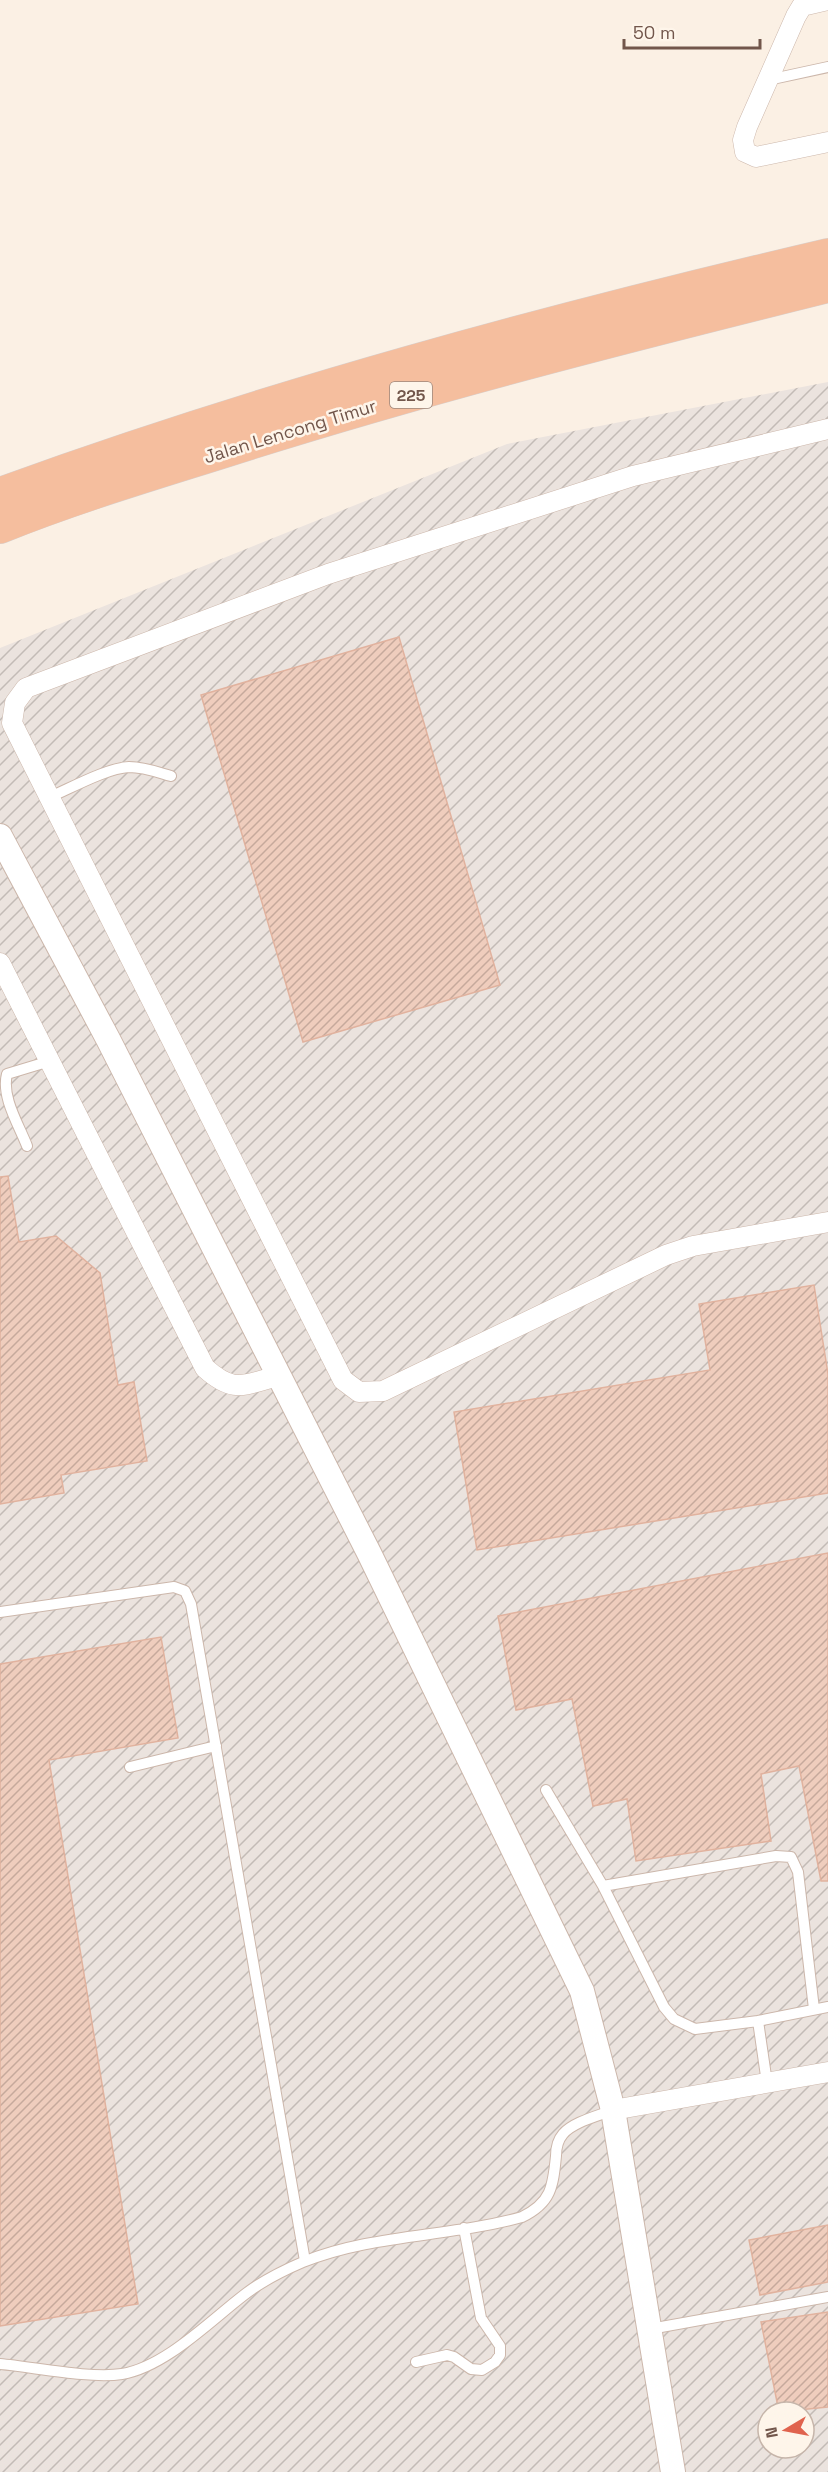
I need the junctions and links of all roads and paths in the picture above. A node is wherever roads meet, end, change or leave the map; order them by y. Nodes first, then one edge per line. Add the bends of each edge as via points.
1 (828, 0) edge
2 (828, 68) edge
3 (768, 80) junction
4 (828, 142) edge
5 (828, 255) edge
6 (828, 286) edge
7 (828, 429) edge
8 (0, 494) edge
9 (0, 527) edge
10 (171, 776) dead end
11 (50, 797) junction
12 (0, 836) edge
13 (0, 963) edge
14 (50, 1061) junction
15 (27, 1146) dead end
16 (828, 1222) edge
17 (279, 1376) junction
18 (0, 1612) edge
19 (216, 1746) junction
20 (130, 1767) dead end
21 (546, 1790) dead end
22 (603, 1886) junction
23 (828, 2007) edge
24 (814, 2009) junction
25 (758, 2022) junction
26 (828, 2072) edge
27 (767, 2083) junction
28 (613, 2110) junction
29 (464, 2228) junction
30 (305, 2261) junction
31 (828, 2297) edge
32 (650, 2329) junction
33 (416, 2362) dead end
34 (0, 2364) edge
35 (673, 2472) edge

1 - 3 street via 802,6
2 - 3 lane
3 - 4 street via 747,127 745,152 756,157
5 - 8 highway, Jalan Lencong Timur / 225 via 684,289 358,378
6 - 9 highway, Jalan Lencong Timur / 225 via 616,339 302,426
7 - 11 street via 633,476 351,567 26,688 15,703 12,723
10 - 11 lane via 127,767
11 - 16 street via 343,1380 359,1392 383,1391 673,1253
12 - 17 street
13 - 14 street
14 - 15 lane via 7,1074 4,1085
14 - 17 street via 205,1368 219,1381 236,1387
17 - 28 street via 582,1990
18 - 19 lane via 174,1587 185,1592 191,1604
19 - 20 lane
19 - 30 lane
21 - 22 lane
22 - 24 lane via 776,1856 791,1857 798,1872
22 - 25 lane via 663,2007 674,2019 695,2029
23 - 24 lane
24 - 25 lane
25 - 27 lane
26 - 27 street
27 - 28 street
28 - 29 lane via 569,2128 561,2136 556,2147 552,2187 535,2210 506,2221
28 - 32 street
29 - 30 lane via 357,2246
29 - 33 lane via 481,2318 500,2346 501,2355 482,2370 471,2369 447,2355
30 - 34 lane via 263,2282 145,2367 106,2375
31 - 32 lane
32 - 35 street

